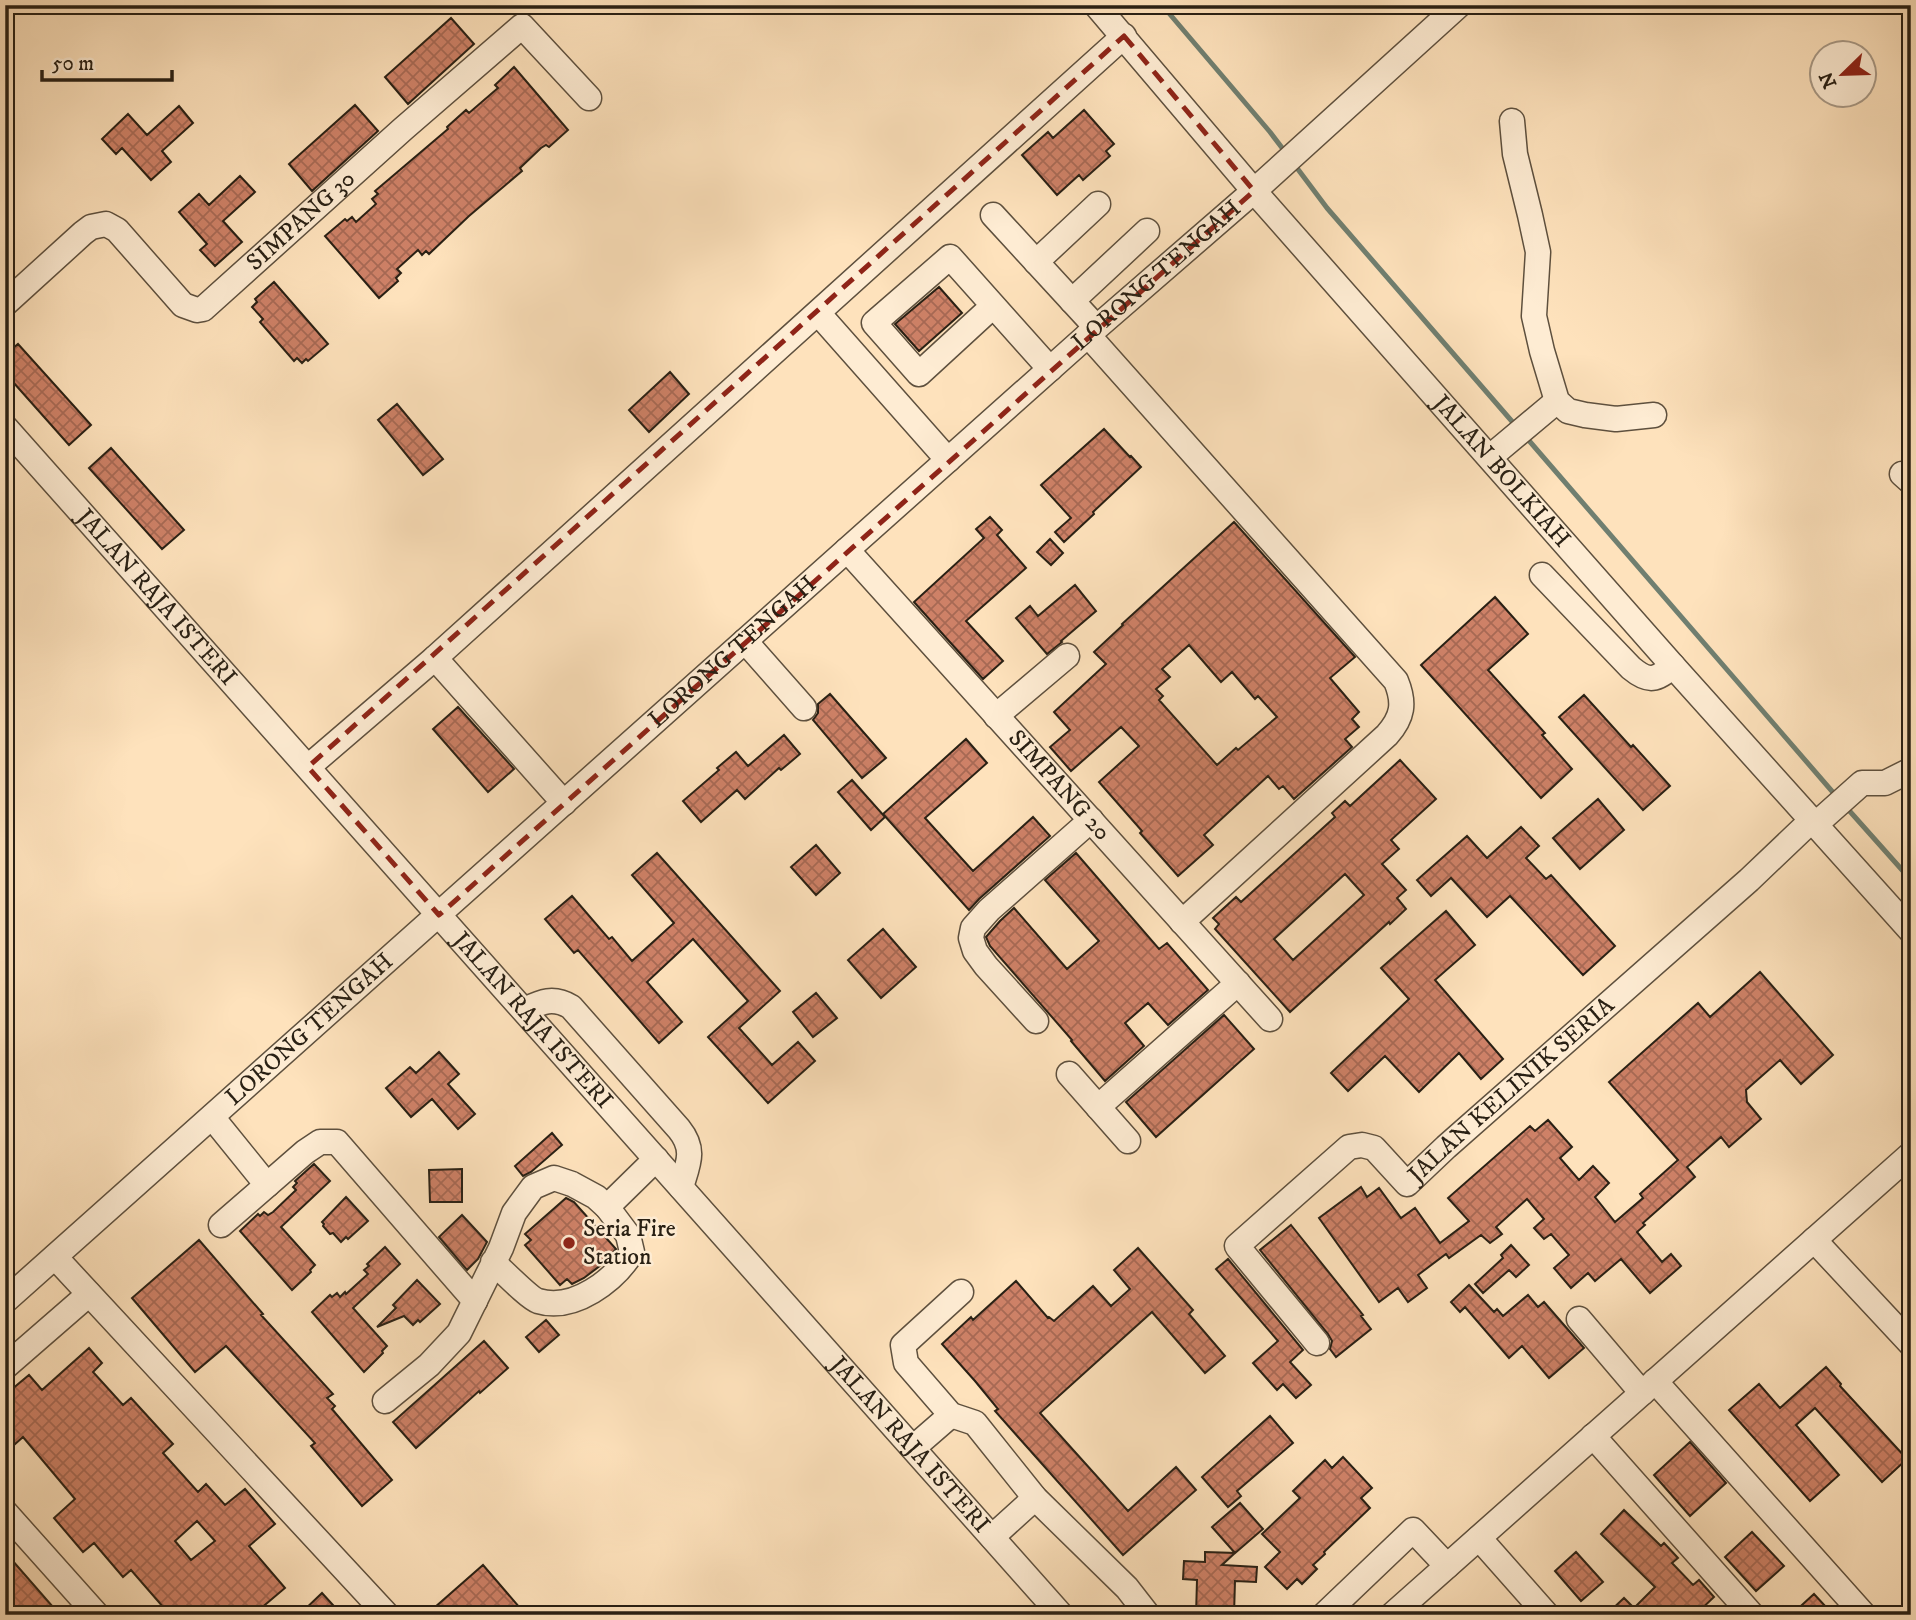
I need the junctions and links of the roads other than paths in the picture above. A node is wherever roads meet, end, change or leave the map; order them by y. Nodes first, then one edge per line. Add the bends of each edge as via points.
1 (1096, 5) edge
2 (1459, 5) edge
3 (1124, 36) junction
4 (589, 98) dead end
5 (1511, 121) dead end
6 (1254, 191) junction
7 (1098, 204) dead end
8 (993, 215) dead end
9 (1147, 232) dead end
10 (1036, 262) junction
11 (1072, 301) junction
12 (5, 304) edge
13 (993, 306) junction
14 (818, 313) junction
15 (1092, 331) junction
16 (1050, 369) junction
17 (1557, 401) junction
18 (1654, 415) dead end
19 (5, 427) edge
20 (1490, 457) junction
21 (948, 460) junction
22 (847, 550) junction
23 (1542, 575) dead end
24 (1598, 579) junction
25 (1572, 605) junction
26 (745, 641) junction
27 (1067, 656) dead end
28 (435, 658) junction
29 (1673, 666) junction
30 (804, 708) dead end
31 (996, 716) junction
32 (308, 767) junction
33 (1911, 770) edge
34 (564, 803) junction
35 (1827, 813) junction
36 (1091, 820) junction
37 (439, 915) junction
38 (1182, 922) junction
39 (1911, 931) edge
40 (1238, 983) junction
41 (523, 1010) junction
42 (1270, 1019) dead end
43 (1036, 1021) dead end
44 (1069, 1074) dead end
45 (1098, 1107) junction
46 (212, 1117) junction
47 (1128, 1141) dead end
48 (1911, 1154) edge
49 (656, 1159) junction
50 (267, 1185) junction
51 (681, 1187) junction
52 (607, 1207) junction
53 (221, 1225) dead end
54 (1814, 1240) junction
55 (55, 1256) junction
56 (493, 1262) junction
57 (961, 1292) dead end
58 (89, 1294) junction
59 (5, 1301) edge
60 (475, 1301) junction
61 (1579, 1319) dead end
62 (1317, 1343) dead end
63 (1911, 1344) edge
64 (5, 1367) edge
65 (1648, 1387) junction
66 (385, 1401) dead end
67 (951, 1415) junction
68 (1593, 1436) junction
69 (913, 1448) junction
70 (1035, 1498) junction
71 (5, 1512) edge
72 (992, 1537) junction
73 (1479, 1538) junction
74 (1447, 1566) junction
75 (96, 1615) edge
76 (387, 1615) edge
77 (1061, 1615) edge
78 (1148, 1615) edge
79 (1324, 1615) edge
80 (1392, 1615) edge
81 (1547, 1615) edge
82 (1752, 1615) edge
83 (1864, 1615) edge

1 - 3 street, JALAN BOLKIAH
2 - 6 street, LORONG TENGAH
3 - 6 street, JALAN BOLKIAH
3 - 14 street
4 - 12 street, SIMPANG 30 via 522,26 203,309 183,305 117,230 106,224 83,233
5 - 17 street via 1538,252 1534,316
6 - 15 street, LORONG TENGAH
6 - 20 street, JALAN BOLKIAH
7 - 10 street
8 - 10 street
9 - 11 street
10 - 11 street
11 - 15 street
13 - 13 street via 950,257 874,323 919,374
13 - 16 street
14 - 21 street
14 - 28 street
15 - 16 street, LORONG TENGAH
15 - 38 street via 1396,681 1402,704 1395,727
16 - 21 street, LORONG TENGAH
17 - 18 street via 1568,411 1585,415 1616,419
17 - 20 street
19 - 32 street, JALAN RAJA ISTERI
20 - 24 street, JALAN BOLKIAH
21 - 22 street, LORONG TENGAH
22 - 26 street, LORONG TENGAH
22 - 31 street, SIMPANG 20
23 - 25 street
24 - 25 street
24 - 29 street, JALAN BOLKIAH
25 - 29 street via 1642,677 1662,675
26 - 30 street
26 - 34 street, LORONG TENGAH
27 - 31 street
28 - 32 street
28 - 34 street
29 - 35 street, JALAN BOLKIAH
31 - 36 street, SIMPANG 20
32 - 37 street, JALAN RAJA ISTERI
33 - 35 street via 1885,783 1862,783
34 - 37 street, LORONG TENGAH
35 - 39 street, JALAN BOLKIAH
35 - 62 street, JALAN KELINIK SERIA via 1407,1184 1374,1149 1349,1147 1237,1246
36 - 38 street, SIMPANG 20
36 - 43 street via 973,928 975,951
37 - 41 street, JALAN RAJA ISTERI
37 - 46 street, LORONG TENGAH
38 - 40 street, SIMPANG 20
40 - 42 street, SIMPANG 20
40 - 45 street
41 - 49 street, JALAN RAJA ISTERI
41 - 51 street via 545,1000 571,1007 680,1129 690,1156
44 - 45 street
45 - 47 street
46 - 50 street
46 - 55 street, LORONG TENGAH
48 - 54 street
49 - 51 street, JALAN RAJA ISTERI
49 - 52 street
50 - 53 street
50 - 60 street via 320,1142 337,1142
51 - 69 street, JALAN RAJA ISTERI
52 - 56 street via 584,1190 554,1178 533,1187 514,1213
52 - 56 street via 628,1234 632,1252 623,1266 575,1301 536,1301
54 - 63 street
54 - 65 street
55 - 58 street
55 - 59 street, LORONG TENGAH
56 - 60 street
57 - 67 street via 903,1345 906,1363
58 - 64 street
58 - 76 street
60 - 66 street via 459,1333
61 - 65 street
65 - 68 street
65 - 83 street
67 - 69 street
67 - 70 street via 975,1423
68 - 73 street
68 - 82 street
69 - 72 street, JALAN RAJA ISTERI
70 - 72 street
70 - 78 street via 1127,1588
71 - 75 street
72 - 77 street, JALAN RAJA ISTERI
73 - 74 street
73 - 81 street
74 - 79 street via 1413,1530
74 - 80 street

